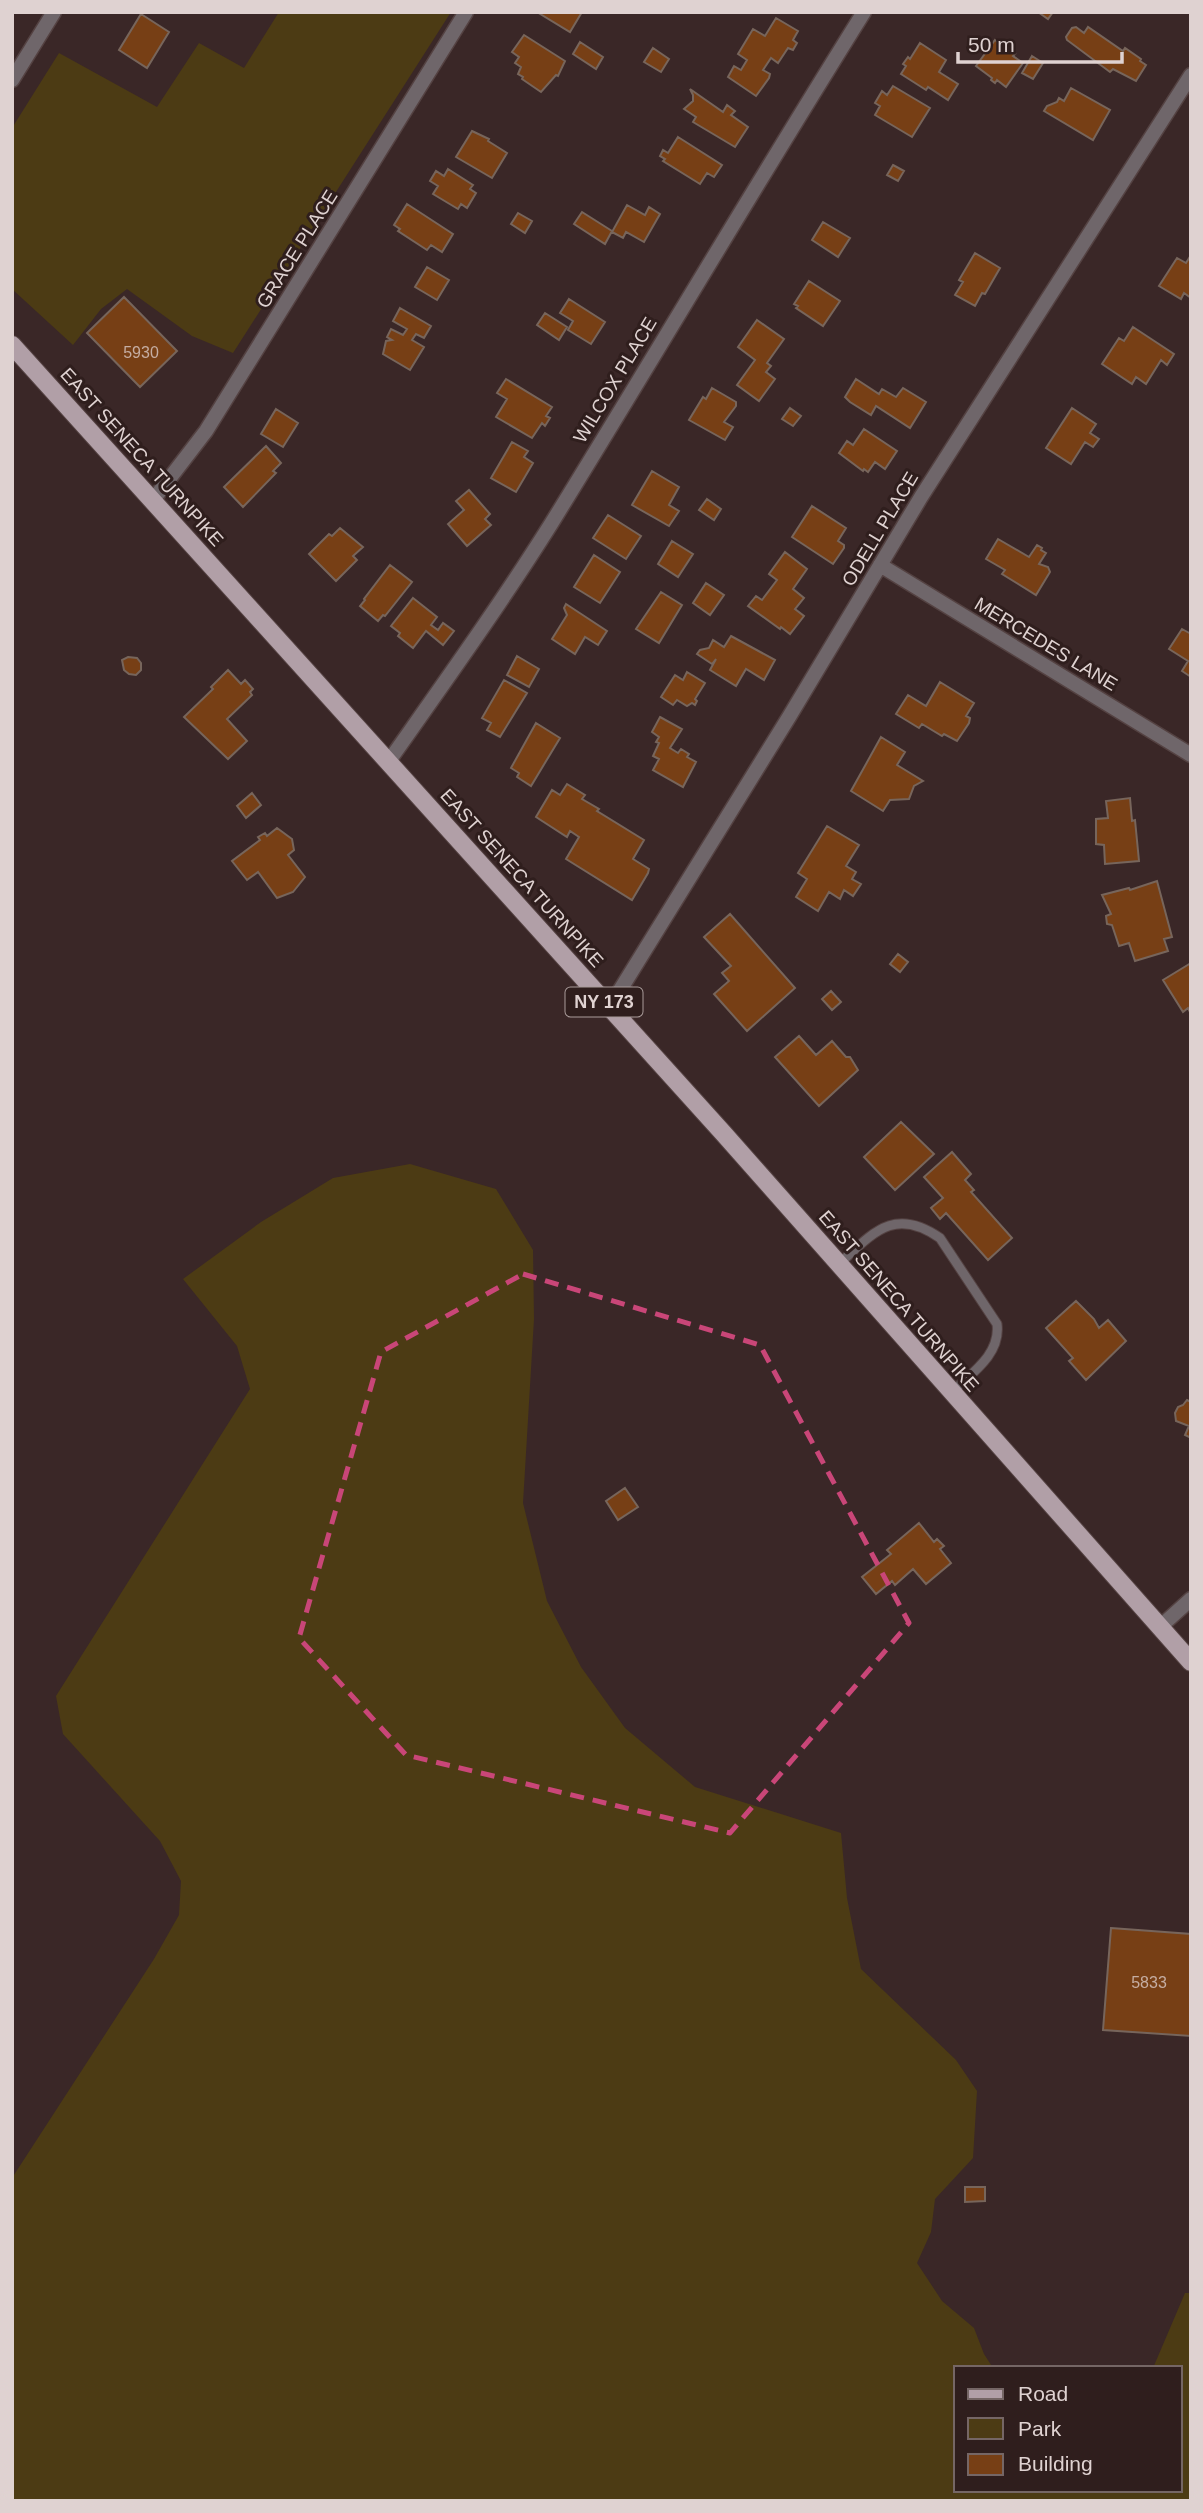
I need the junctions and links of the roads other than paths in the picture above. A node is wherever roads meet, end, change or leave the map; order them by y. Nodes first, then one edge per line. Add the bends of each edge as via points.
1 (54, 12) edge
2 (466, 12) edge
3 (864, 12) edge
4 (1191, 75) edge
5 (12, 80) edge
6 (12, 345) edge
7 (153, 500) junction
8 (880, 565) junction
9 (1191, 755) edge
10 (389, 761) junction
11 (609, 1008) junction
12 (839, 1264) junction
13 (952, 1392) junction
14 (1191, 1599) edge
15 (1160, 1627) junction
16 (1191, 1662) edge

1 - 5 street
2 - 7 street, GRACE PLACE via 206,431
3 - 10 street, WILCOX PLACE via 550,526
4 - 8 street, ODELL PLACE
6 - 7 main road, EAST SENECA TURNPIKE / NY 173
7 - 10 main road, EAST SENECA TURNPIKE / NY 173
8 - 9 street, MERCEDES LANE
8 - 11 street, ODELL PLACE
10 - 11 main road, EAST SENECA TURNPIKE / NY 173
11 - 12 main road, EAST SENECA TURNPIKE / NY 173
12 - 13 main road, EAST SENECA TURNPIKE / NY 173
12 - 13 lane via 880,1228 894,1223 926,1228 940,1238 997,1324 999,1336 993,1351
13 - 15 main road, EAST SENECA TURNPIKE / NY 173
14 - 15 street
15 - 16 main road, EAST SENECA TURNPIKE / NY 173

